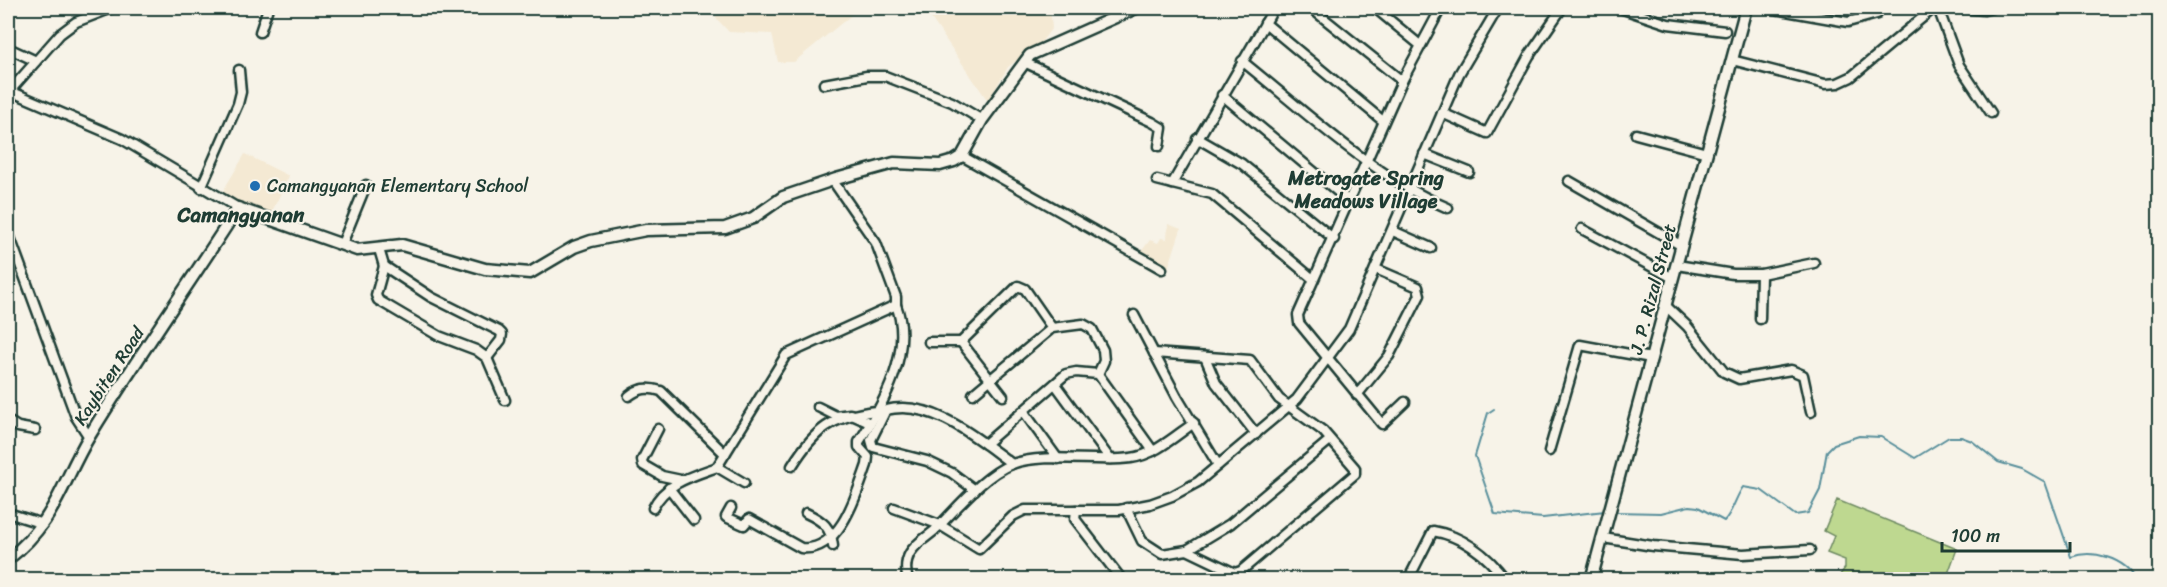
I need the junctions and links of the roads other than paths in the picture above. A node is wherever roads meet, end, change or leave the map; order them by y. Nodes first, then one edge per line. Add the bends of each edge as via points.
1 (112, 8) edge
2 (268, 8) edge
3 (1136, 8) edge
4 (1274, 8) edge
5 (1311, 8) edge
6 (1375, 8) edge
7 (1440, 8) edge
8 (1498, 8) edge
9 (1562, 8) edge
10 (1620, 8) edge
11 (1746, 8) edge
12 (1768, 8) edge
13 (1878, 8) edge
14 (1936, 8) edge
15 (1963, 8) edge
16 (1992, 8) edge
17 (1265, 23) junction
18 (1725, 31) dead end
19 (260, 32) dead end
20 (1420, 45) junction
21 (8, 48) edge
22 (1732, 60) junction
23 (36, 61) junction
24 (1242, 61) junction
25 (1024, 62) junction
26 (239, 70) dead end
27 (1402, 81) junction
28 (824, 84) dead end
29 (9, 92) edge
30 (1222, 95) junction
31 (1442, 113) junction
32 (1991, 113) dead end
33 (982, 120) junction
34 (1383, 121) junction
35 (1636, 134) dead end
36 (1197, 138) junction
37 (1158, 146) dead end
38 (1707, 153) junction
39 (1424, 154) junction
40 (962, 156) junction
41 (1368, 161) junction
42 (1469, 172) dead end
43 (1156, 180) dead end
44 (833, 181) junction
45 (1569, 181) dead end
46 (1172, 184) junction
47 (366, 185) dead end
48 (201, 188) junction
49 (1408, 189) junction
50 (1350, 202) junction
51 (238, 208) junction
52 (1448, 208) dead end
53 (1582, 229) dead end
54 (1393, 231) junction
55 (8, 232) edge
56 (1334, 239) junction
57 (342, 244) junction
58 (1682, 246) junction
59 (379, 249) junction
60 (1431, 249) dead end
61 (1814, 264) dead end
62 (1677, 265) junction
63 (384, 266) junction
64 (1162, 269) dead end
65 (1376, 269) junction
66 (1761, 274) junction
67 (1673, 278) junction
68 (1313, 279) junction
69 (896, 305) junction
70 (1666, 306) junction
71 (1134, 315) dead end
72 (1760, 319) dead end
73 (1052, 328) junction
74 (929, 342) dead end
75 (961, 342) junction
76 (1154, 353) junction
77 (1205, 357) junction
78 (1327, 357) junction
79 (487, 358) junction
80 (1651, 358) junction
81 (1098, 374) junction
82 (991, 379) junction
83 (1055, 384) junction
84 (974, 394) dead end
85 (1357, 395) junction
86 (628, 396) dead end
87 (1004, 396) dead end
88 (505, 400) dead end
89 (1405, 402) dead end
90 (1290, 406) junction
91 (818, 407) dead end
92 (876, 411) junction
93 (1024, 412) junction
94 (1810, 412) dead end
95 (850, 414) junction
96 (8, 421) edge
97 (870, 423) junction
98 (1194, 423) junction
99 (658, 429) dead end
100 (35, 430) dead end
101 (1256, 434) junction
102 (89, 437) junction
103 (1330, 440) junction
104 (985, 444) junction
105 (1154, 451) junction
106 (1549, 451) dead end
107 (725, 454) junction
108 (1058, 459) junction
109 (1110, 459) junction
110 (1012, 464) junction
111 (1218, 465) junction
112 (792, 466) dead end
113 (717, 467) junction
114 (681, 480) junction
115 (744, 483) dead end
116 (669, 488) junction
117 (975, 490) junction
118 (653, 508) dead end
119 (731, 508) dead end
120 (894, 508) dead end
121 (1126, 508) junction
122 (1076, 510) junction
123 (8, 513) edge
124 (806, 513) dead end
125 (694, 520) dead end
126 (43, 524) junction
127 (940, 525) junction
128 (1604, 532) junction
129 (833, 541) junction
130 (1188, 550) junction
131 (1810, 550) dead end
132 (8, 559) edge
133 (908, 579) edge
134 (1122, 579) edge
135 (1408, 579) edge
136 (1506, 579) edge
137 (1591, 579) edge

1 - 23 street via 76,22
2 - 19 street
3 - 25 street via 1046,46
4 - 17 street
5 - 27 street
6 - 20 street
7 - 20 street
8 - 31 street via 1459,74
9 - 31 street via 1529,56 1487,133
10 - 18 street via 1668,24
11 - 22 street, J. P. Rizal Street
12 - 13 street via 1848,21 1877,14
14 - 22 street via 1838,83 1825,84
14 - 32 street via 1959,65
15 - 16 street
17 - 24 street
17 - 34 street
20 - 27 street
21 - 23 street
22 - 38 street, J. P. Rizal Street
23 - 29 street
24 - 30 street
24 - 41 street
25 - 33 street
25 - 37 street via 1162,128
26 - 48 street via 238,104
27 - 34 street
28 - 33 street via 885,76 952,102
29 - 48 street via 122,139
30 - 36 street
30 - 50 street
31 - 39 street
33 - 40 street
34 - 41 street
35 - 38 street
36 - 46 street
36 - 56 street via 1242,164
38 - 58 street, J. P. Rizal Street
39 - 42 street
39 - 49 street
40 - 44 street via 940,165 894,163
40 - 64 street
41 - 49 street
41 - 50 street
43 - 46 street
44 - 59 street via 783,197 740,224 725,228 646,230 591,241 530,273 485,269 402,245
44 - 69 street via 876,243
45 - 58 street
46 - 68 street via 1212,194 1224,202
47 - 57 street
48 - 51 street
49 - 52 street
49 - 54 street
50 - 56 street
51 - 57 street
51 - 102 street, Kaybiten Road
53 - 67 street
54 - 60 street
54 - 65 street
55 - 102 street via 76,417
56 - 68 street
57 - 59 street via 357,250
58 - 62 street, J. P. Rizal Street
59 - 63 street
61 - 66 street
62 - 66 street
62 - 67 street, J. P. Rizal Street
63 - 79 street via 378,300 439,336
63 - 79 street via 431,297 499,331 501,340
65 - 78 street via 1349,329
65 - 85 street via 1418,287 1420,295 1389,356
66 - 72 street
67 - 70 street, J. P. Rizal Street
68 - 78 street via 1298,315 1299,323
69 - 92 street via 902,344
69 - 107 street via 786,355
70 - 80 street, J. P. Rizal Street
70 - 94 street via 1732,377 1791,370 1803,375
71 - 76 street
73 - 75 street via 1025,289 1018,286
73 - 81 street via 1083,324 1092,329 1103,350 1104,361
73 - 82 street
74 - 75 street
75 - 82 street
76 - 77 street
76 - 98 street
77 - 90 street via 1250,360 1279,399
77 - 101 street via 1215,383
78 - 85 street
78 - 90 street
79 - 88 street
80 - 106 street via 1580,345
80 - 128 street, J. P. Rizal Street
81 - 83 street via 1066,374
81 - 105 street
82 - 84 street
82 - 87 street
83 - 93 street
83 - 109 street
85 - 89 street via 1382,424
86 - 107 street via 650,388 661,391
90 - 101 street
90 - 103 street
91 - 95 street via 836,416
92 - 95 street
92 - 97 street
93 - 104 street
93 - 108 street
95 - 97 street
95 - 112 street via 831,422 805,444
96 - 100 street
97 - 129 street via 859,442 868,457 867,465
98 - 105 street
98 - 111 street
99 - 114 street via 643,465 662,476
101 - 111 street
102 - 126 street, Kaybiten Road
103 - 130 street via 1230,524
103 - 130 street via 1355,468 1354,474 1241,571 1235,573
104 - 110 street
104 - 117 street via 955,424 922,411 897,407 886,410 871,440 880,451 935,465
105 - 109 street
107 - 113 street
108 - 109 street
108 - 110 street
110 - 117 street
111 - 121 street via 1172,496
113 - 114 street
113 - 115 street
114 - 116 street
116 - 118 street via 658,496
116 - 125 street
117 - 127 street
119 - 129 street via 726,517 744,525 749,519 801,548
120 - 127 street
121 - 122 street
121 - 130 street via 1142,541 1162,554
122 - 127 street via 1025,510 1013,516 979,549
122 - 134 street via 1076,519
123 - 126 street
124 - 129 street via 823,521
126 - 132 street, Kaybiten Road
127 - 133 street via 919,540 909,555 905,567
128 - 131 street via 1653,546 1743,554
128 - 137 street, J. P. Rizal Street
135 - 136 street via 1433,531 1480,551

